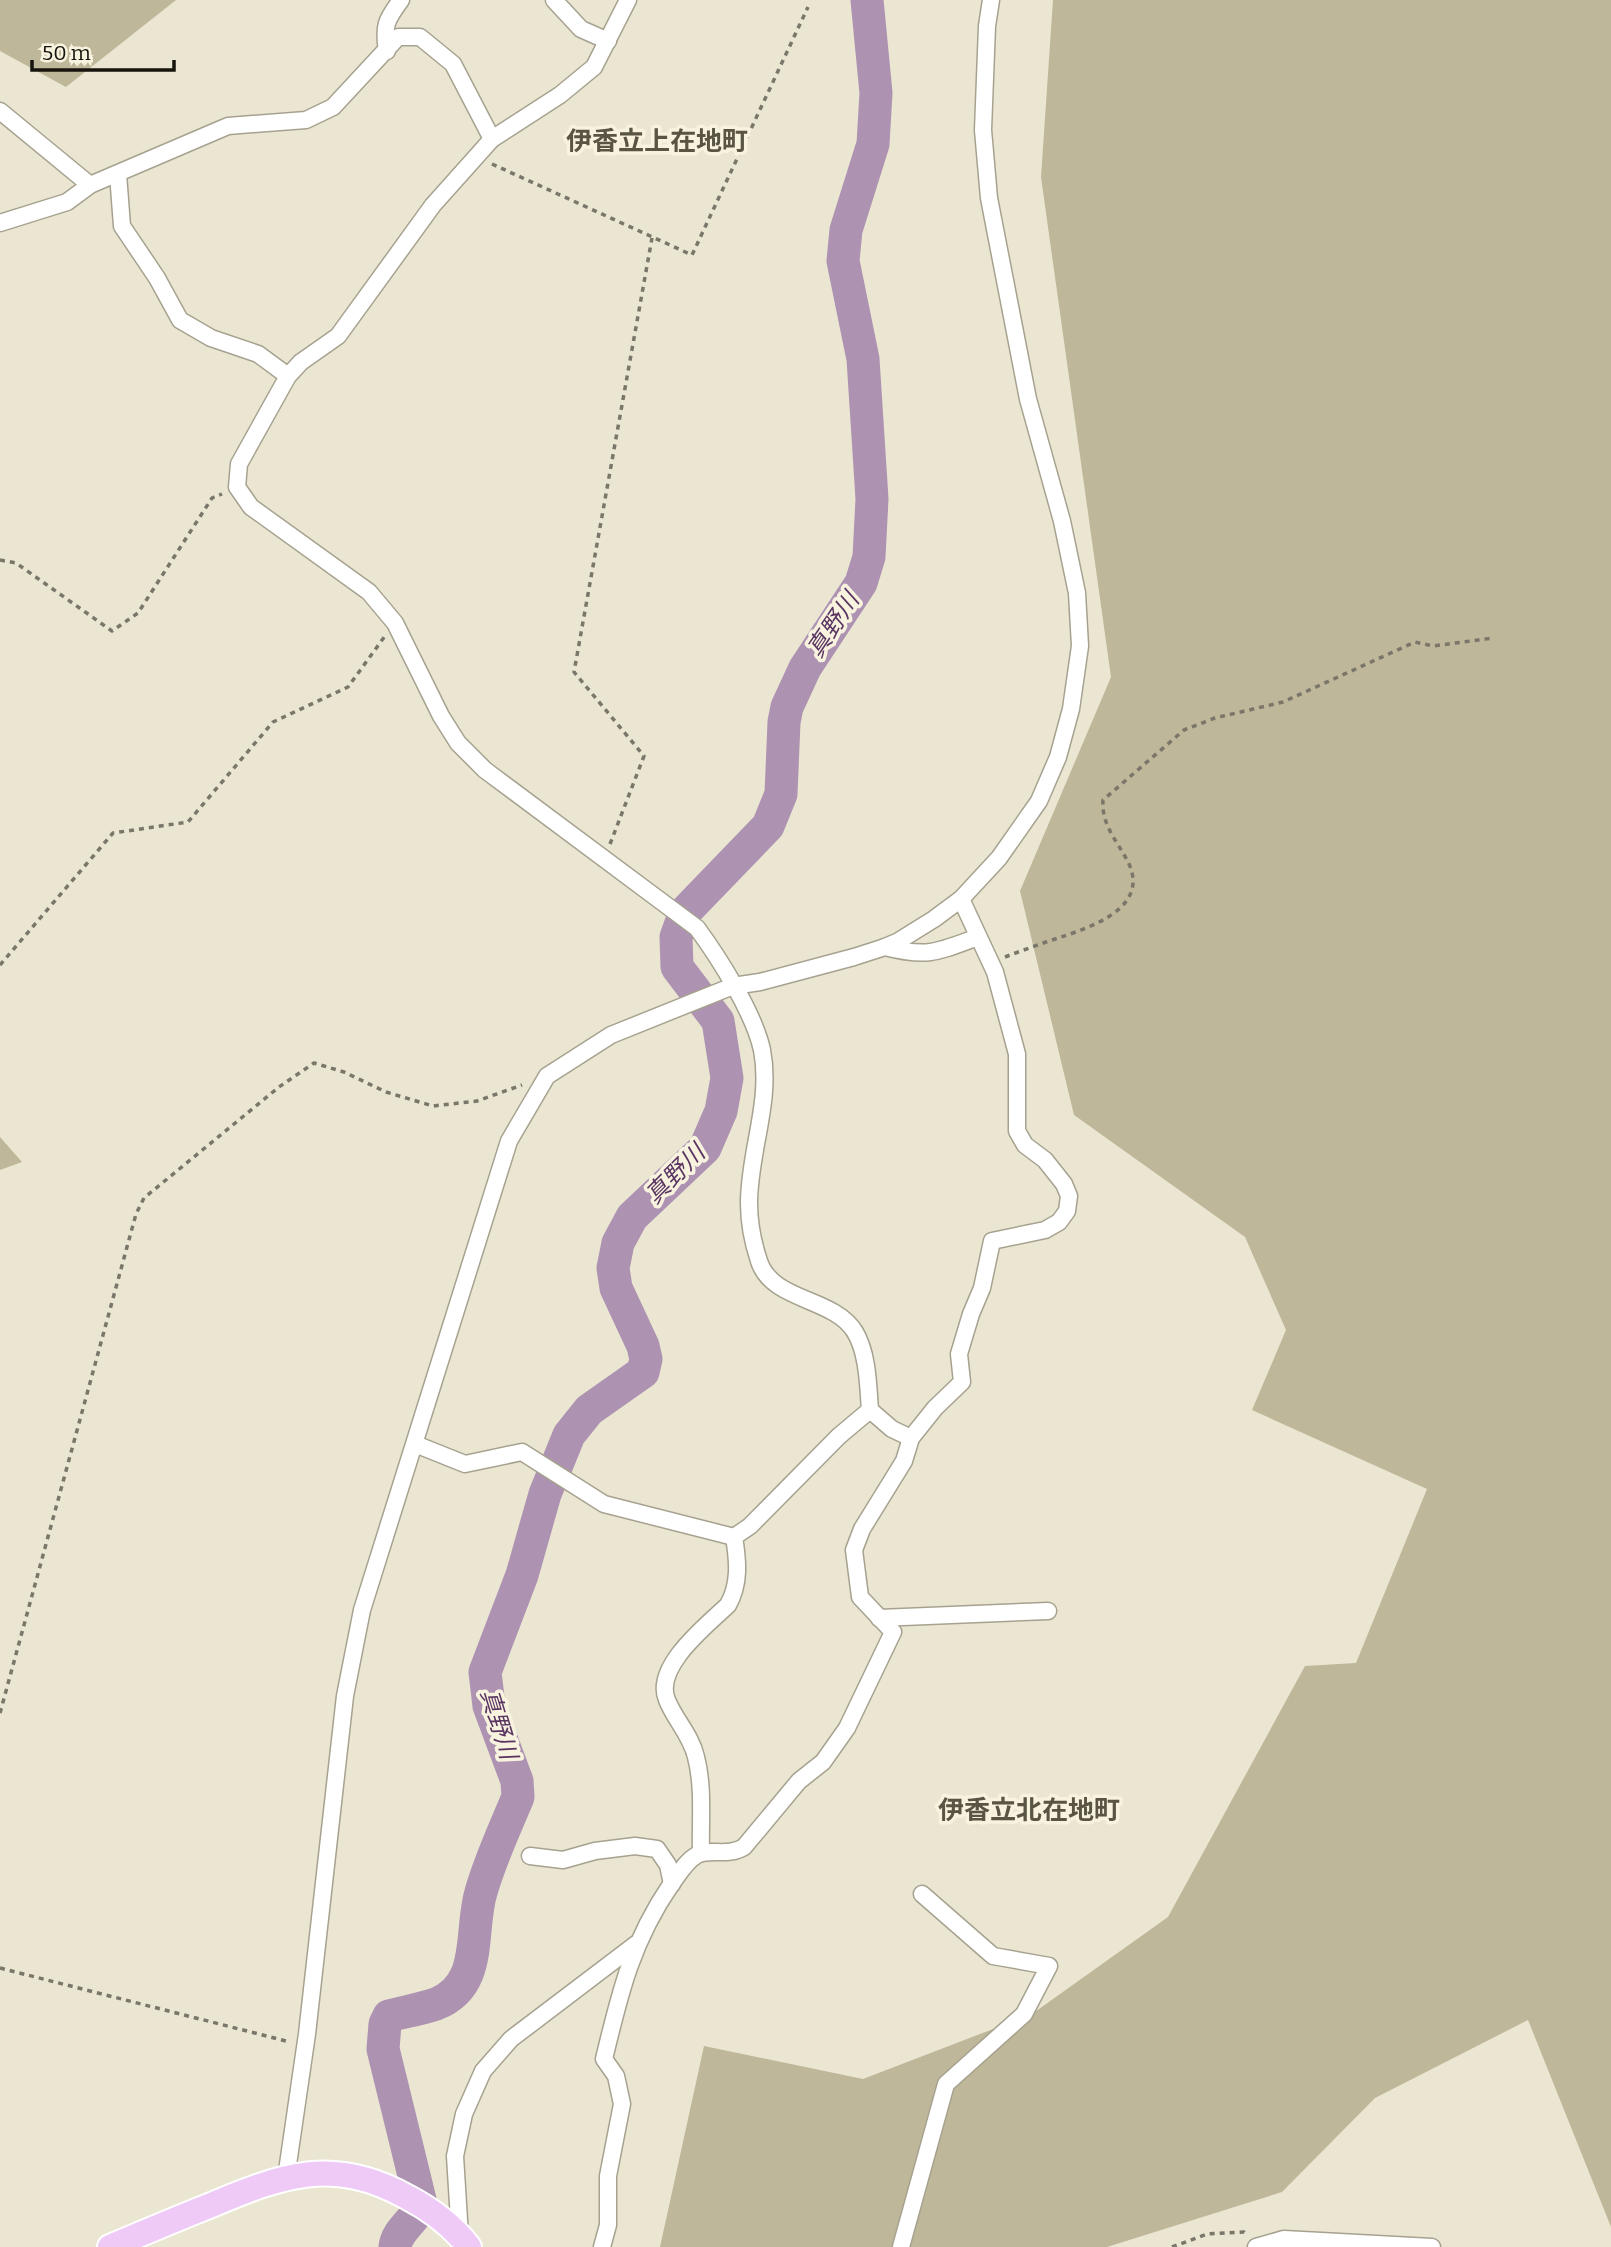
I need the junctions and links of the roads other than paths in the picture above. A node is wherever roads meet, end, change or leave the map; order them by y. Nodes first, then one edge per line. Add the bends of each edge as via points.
1 (401, 0) edge
2 (554, 0) edge
3 (628, 0) edge
4 (991, 0) edge
5 (608, 41) junction
6 (387, 51) junction
7 (0, 111) edge
8 (492, 139) junction
9 (118, 174) junction
10 (90, 185) junction
11 (0, 223) edge
12 (288, 376) junction
13 (961, 899) junction
14 (978, 937) junction
15 (885, 947) junction
16 (733, 986) junction
17 (870, 1410) junction
18 (911, 1438) junction
19 (415, 1444) junction
20 (734, 1537) junction
21 (1048, 1611) dead end
22 (879, 1618) junction
23 (701, 1853) junction
24 (530, 1856) dead end
25 (672, 1884) junction
26 (922, 1894) dead end
27 (636, 1944) junction
28 (286, 2178) junction
29 (459, 2235) edge
30 (1256, 2246) edge
31 (110, 2247) edge
32 (602, 2247) edge
33 (901, 2247) edge
34 (1432, 2247) edge

1 - 6 street via 387,19
2 - 5 street via 581,29
3 - 5 street
4 - 13 street via 983,130 989,198 1028,399 1077,593 1080,646 1068,721 1039,801 999,858
5 - 8 street via 594,67
6 - 8 street via 398,37 420,37 453,64
6 - 9 street via 333,107 306,120 228,126
7 - 10 street
8 - 12 street via 433,205 338,336
9 - 10 street
9 - 12 street via 122,226 180,320 211,338 258,354
10 - 11 street via 67,202
12 - 16 street via 239,464 237,488 251,507 369,592 395,623 458,743 485,770 697,928
13 - 14 street
13 - 15 street
14 - 15 street via 939,952 914,954
14 - 18 street via 995,972 1017,1054 1017,1131 1064,1184 1069,1196 1067,1211 1045,1230 992,1241 982,1288 959,1354 962,1382
15 - 16 street
16 - 17 street via 757,1030 763,1061 763,1100 749,1203 759,1260 779,1285 850,1325 861,1345
16 - 19 street via 611,1035 547,1076 509,1141
17 - 18 street
17 - 20 street
18 - 22 street via 904,1461 854,1550 859,1597
19 - 20 street via 465,1464 522,1452 604,1504
19 - 28 street via 362,1610 345,1696
20 - 23 street via 733,1596 680,1651 664,1690 696,1756 701,1783
21 - 22 street
22 - 23 street via 893,1632 847,1728 823,1762 799,1781 744,1847
23 - 25 street
24 - 25 street via 564,1860 635,1846 657,1849 668,1865
25 - 27 street
26 - 33 street via 993,1956 1049,1966 1024,2014 946,2084
27 - 29 street via 511,2039 483,2071 464,2114 455,2156
27 - 32 street via 604,2059 616,2076 622,2104 608,2176 608,2225
28 - 29 main road via 336,2173 369,2179 422,2204
28 - 31 main road via 263,2183
30 - 34 street via 1284,2239

